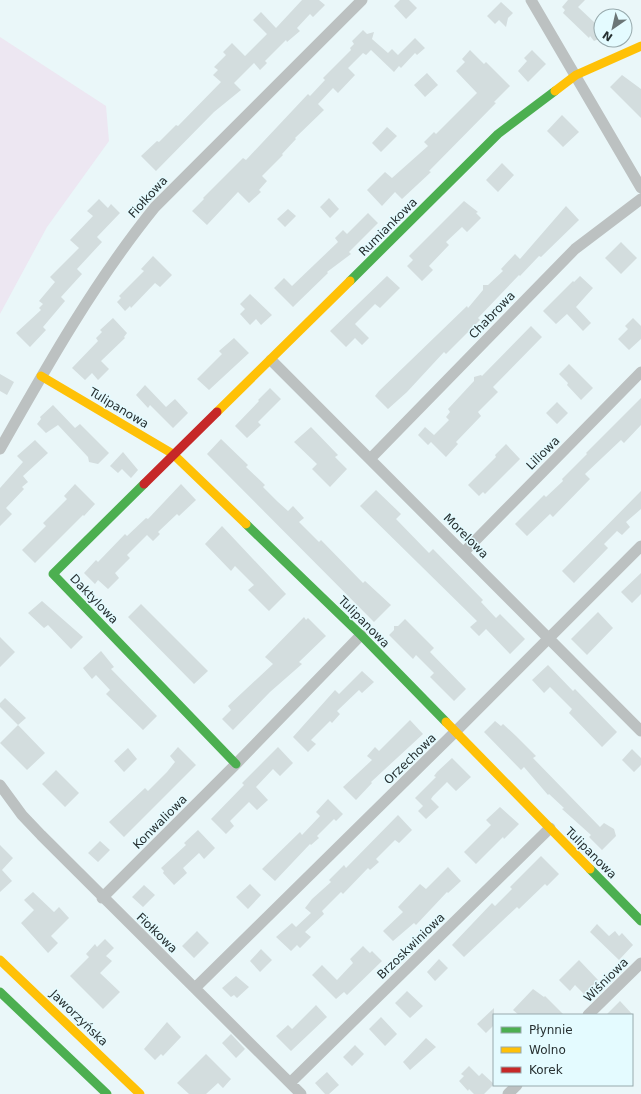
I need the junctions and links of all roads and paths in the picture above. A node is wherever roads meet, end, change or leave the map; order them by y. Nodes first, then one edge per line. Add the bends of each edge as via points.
1 (362, 0) edge
2 (531, 0) edge
3 (641, 46) edge
4 (576, 75) junction
5 (641, 188) edge
6 (641, 199) edge
7 (271, 360) junction
8 (641, 372) edge
9 (41, 376) junction
10 (0, 449) edge
11 (173, 454) junction
12 (370, 459) junction
13 (641, 546) edge
14 (464, 552) junction
15 (361, 635) junction
16 (548, 639) junction
17 (641, 731) edge
18 (455, 732) junction
19 (236, 764) junction
20 (0, 785) edge
21 (550, 828) junction
22 (102, 898) junction
23 (641, 921) edge
24 (0, 960) edge
25 (641, 963) edge
26 (195, 988) junction
27 (0, 992) edge
28 (589, 1014) edge
29 (290, 1083) junction
30 (516, 1086) edge
31 (106, 1094) edge
32 (140, 1094) edge
33 (302, 1094) edge
34 (508, 1094) edge

1 - 9 street, Fiołkowa via 155,206 125,243
2 - 4 street
3 - 4 street, Rumiankowa
4 - 5 street
4 - 7 street, Rumiankowa via 498,134
6 - 12 street, Chabrowa via 575,249
7 - 11 street, Rumiankowa
7 - 12 street, Morelowa
8 - 14 street, Liliowa
9 - 10 street, Fiołkowa
9 - 11 street, Tulipanowa
11 - 15 street, Tulipanowa
11 - 19 street, Daktylowa via 53,574
12 - 14 street, Morelowa
13 - 16 street, Orzechowa
14 - 16 street, Morelowa
15 - 18 street, Tulipanowa
15 - 19 street, Konwaliowa
16 - 17 street, Morelowa
16 - 18 street, Orzechowa
18 - 21 street, Tulipanowa
18 - 26 street, Orzechowa
19 - 22 street, Konwaliowa
20 - 22 street, Fiołkowa via 22,815
21 - 23 street, Tulipanowa
21 - 29 street, Brzoskwiniowa
22 - 26 street, Fiołkowa
24 - 32 street, Jaworzyńska
25 - 28 street, Wiśniowa
26 - 29 street, Fiołkowa
27 - 31 street
29 - 33 street, Fiołkowa
30 - 34 street

